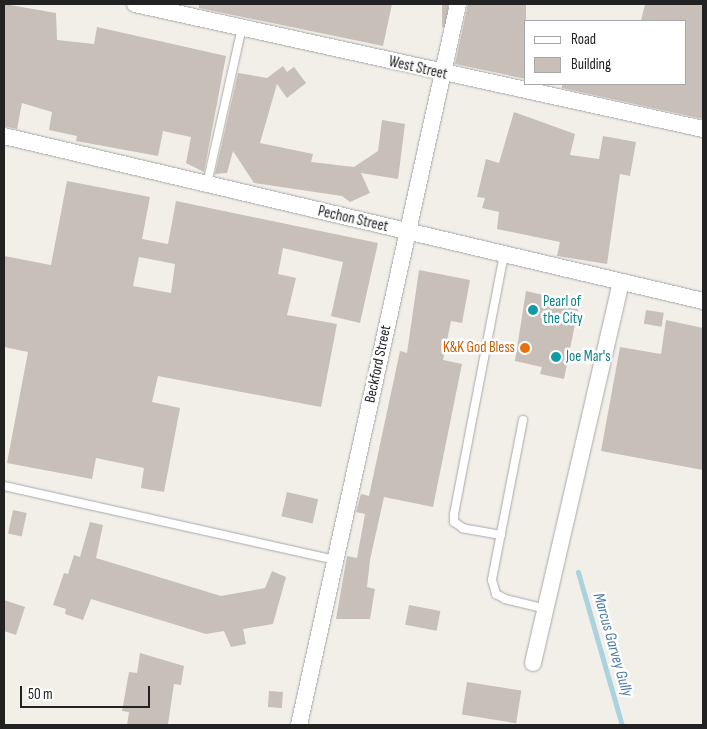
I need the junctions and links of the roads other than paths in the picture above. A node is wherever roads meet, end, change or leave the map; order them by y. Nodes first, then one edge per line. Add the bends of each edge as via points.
1 (135, 4) edge
2 (458, 4) edge
3 (172, 8) edge
4 (242, 28) junction
5 (442, 74) junction
6 (703, 129) edge
7 (4, 136) edge
8 (207, 184) junction
9 (407, 232) junction
10 (504, 255) junction
11 (621, 283) junction
12 (703, 301) edge
13 (523, 420) dead end
14 (4, 486) edge
15 (501, 535) junction
16 (335, 560) junction
17 (546, 609) junction
18 (533, 663) dead end
19 (300, 725) edge

1 - 3 street, West Street
2 - 5 street, Beckford Street
3 - 4 street, West Street
4 - 5 street, West Street
4 - 8 lane
5 - 6 street, West Street
5 - 9 street, Beckford Street
7 - 8 street, Pechon Street
8 - 9 street, Pechon Street
9 - 10 street, Pechon Street
9 - 16 street, Beckford Street
10 - 11 street, Pechon Street
10 - 15 lane via 454,514 454,522 463,528
11 - 12 street, Pechon Street
11 - 17 street
13 - 15 lane
14 - 16 lane
15 - 17 lane via 492,580 496,594
16 - 19 street, Beckford Street
17 - 18 street

